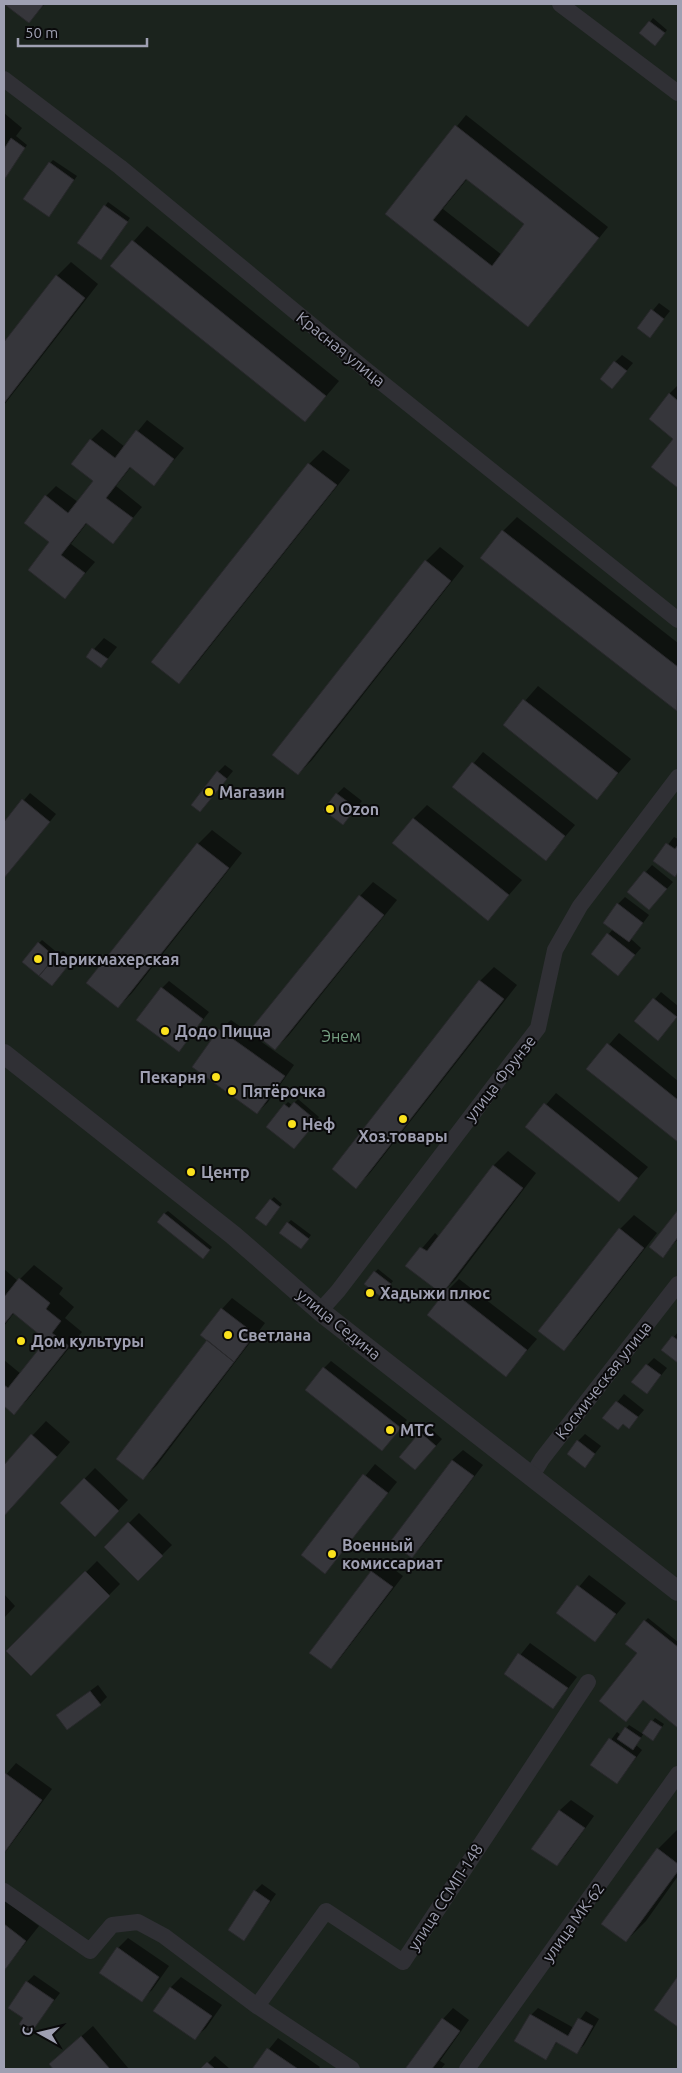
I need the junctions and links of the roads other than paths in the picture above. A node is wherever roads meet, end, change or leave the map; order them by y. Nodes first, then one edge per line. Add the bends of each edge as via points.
1 (560, 4) edge
2 (579, 9) edge
3 (4, 79) edge
4 (678, 93) edge
5 (678, 620) edge
6 (678, 777) edge
7 (4, 1054) edge
8 (678, 1284) edge
9 (320, 1311) junction
10 (531, 1477) junction
11 (678, 1591) edge
12 (588, 1682) dead end
13 (678, 1774) edge
14 (4, 1891) edge
15 (256, 2006) junction
16 (352, 2069) edge
17 (467, 2069) edge

1 - 2 street
2 - 4 street
3 - 5 street, Красная улица via 120,167 366,370
6 - 9 street, улица Фрунзе via 580,906 555,950 538,1028
7 - 9 street, улица Седина via 233,1235
8 - 10 street, Космическая улица
9 - 10 street, улица Седина
10 - 11 street, улица Седина
12 - 15 street, улица ССМП-148 via 403,1962 326,1911
13 - 17 street, улица МК-62
14 - 15 street via 90,1951 112,1925 138,1922 164,1936
15 - 16 street

